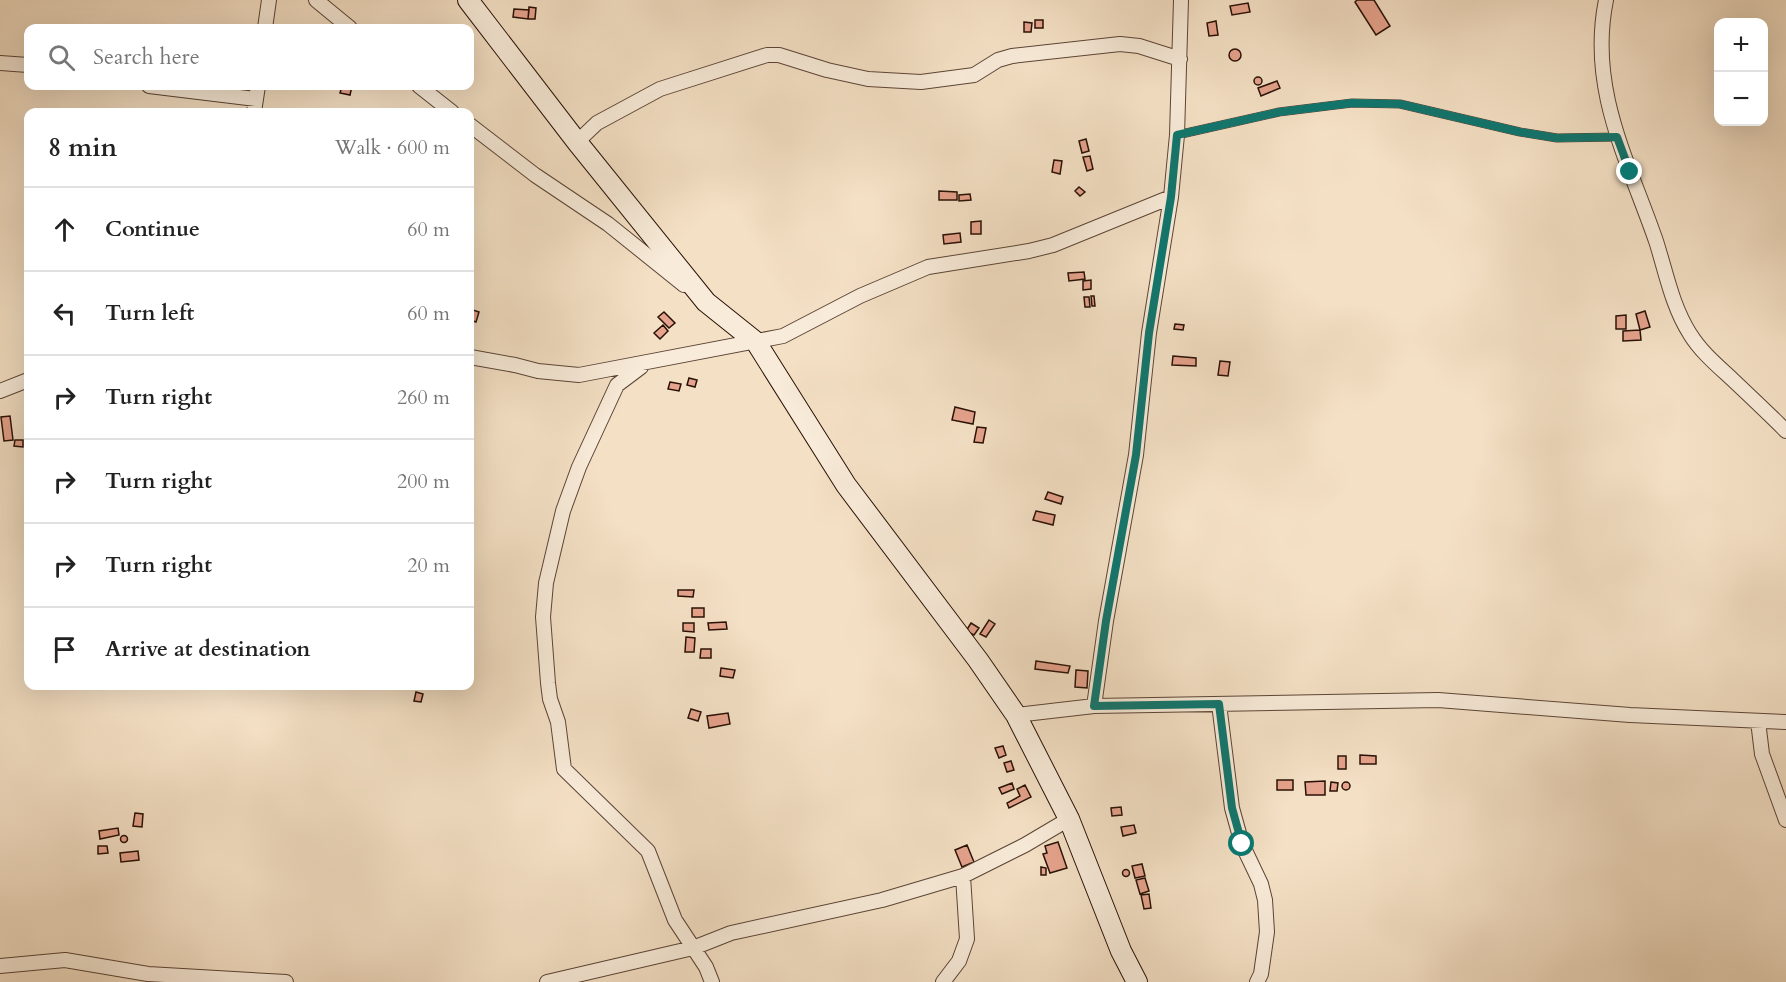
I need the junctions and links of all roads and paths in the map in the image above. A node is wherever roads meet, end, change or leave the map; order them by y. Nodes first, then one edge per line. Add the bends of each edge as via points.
1 (269, 0) edge
2 (316, 0) edge
3 (468, 0) edge
4 (1181, 0) edge
5 (1606, 0) edge
6 (266, 24) edge
7 (345, 24) edge
8 (1180, 59) junction
9 (0, 63) edge
10 (24, 65) edge
11 (182, 90) edge
12 (424, 90) edge
13 (256, 99) edge
14 (447, 108) edge
15 (474, 128) edge
16 (1177, 135) junction
17 (1617, 137) junction
18 (576, 142) junction
19 (1171, 197) junction
20 (706, 302) junction
21 (756, 342) junction
22 (474, 358) edge
23 (645, 364) junction
24 (24, 382) edge
25 (0, 391) edge
26 (1786, 430) edge
27 (1219, 704) junction
28 (1094, 706) junction
29 (1016, 715) junction
30 (1758, 721) junction
31 (1786, 722) edge
32 (1069, 819) junction
33 (1786, 820) edge
34 (963, 876) junction
35 (693, 948) junction
36 (0, 966) edge
37 (146, 978) edge
38 (286, 982) edge
39 (547, 982) edge
40 (712, 982) edge
41 (944, 982) edge
42 (1137, 982) edge
43 (1257, 982) edge

1 - 6 street
2 - 7 street
3 - 18 street
4 - 8 street
5 - 17 street via 1602,27 1604,76
8 - 16 street
8 - 18 street via 1139,46 1104,44 1003,57 974,75 921,82 868,79 767,54 660,89 597,123
9 - 10 street
11 - 13 street
12 - 14 street
15 - 20 street via 608,224
16 - 17 lane via 1279,112 1352,103 1400,104 1557,138
16 - 19 street
17 - 26 street via 1682,322 1709,357
18 - 20 street
19 - 21 street via 1053,245 928,267 860,296 783,336
19 - 28 street via 1149,333 1136,455
20 - 21 street
21 - 23 street
21 - 29 street via 846,485
22 - 23 street via 562,375
23 - 35 street via 617,385 563,511 546,584 543,617 548,682 563,767 645,848 675,920
24 - 25 street
27 - 28 street
27 - 30 street via 1438,700
27 - 43 street via 1232,808 1264,900 1267,932
28 - 29 street
29 - 32 street
30 - 31 street
30 - 33 street via 1762,754
32 - 34 street
32 - 42 street
34 - 35 street via 882,900 731,933
34 - 41 street via 967,939 959,961
35 - 39 street
35 - 40 street
36 - 37 street via 65,960
37 - 38 street

